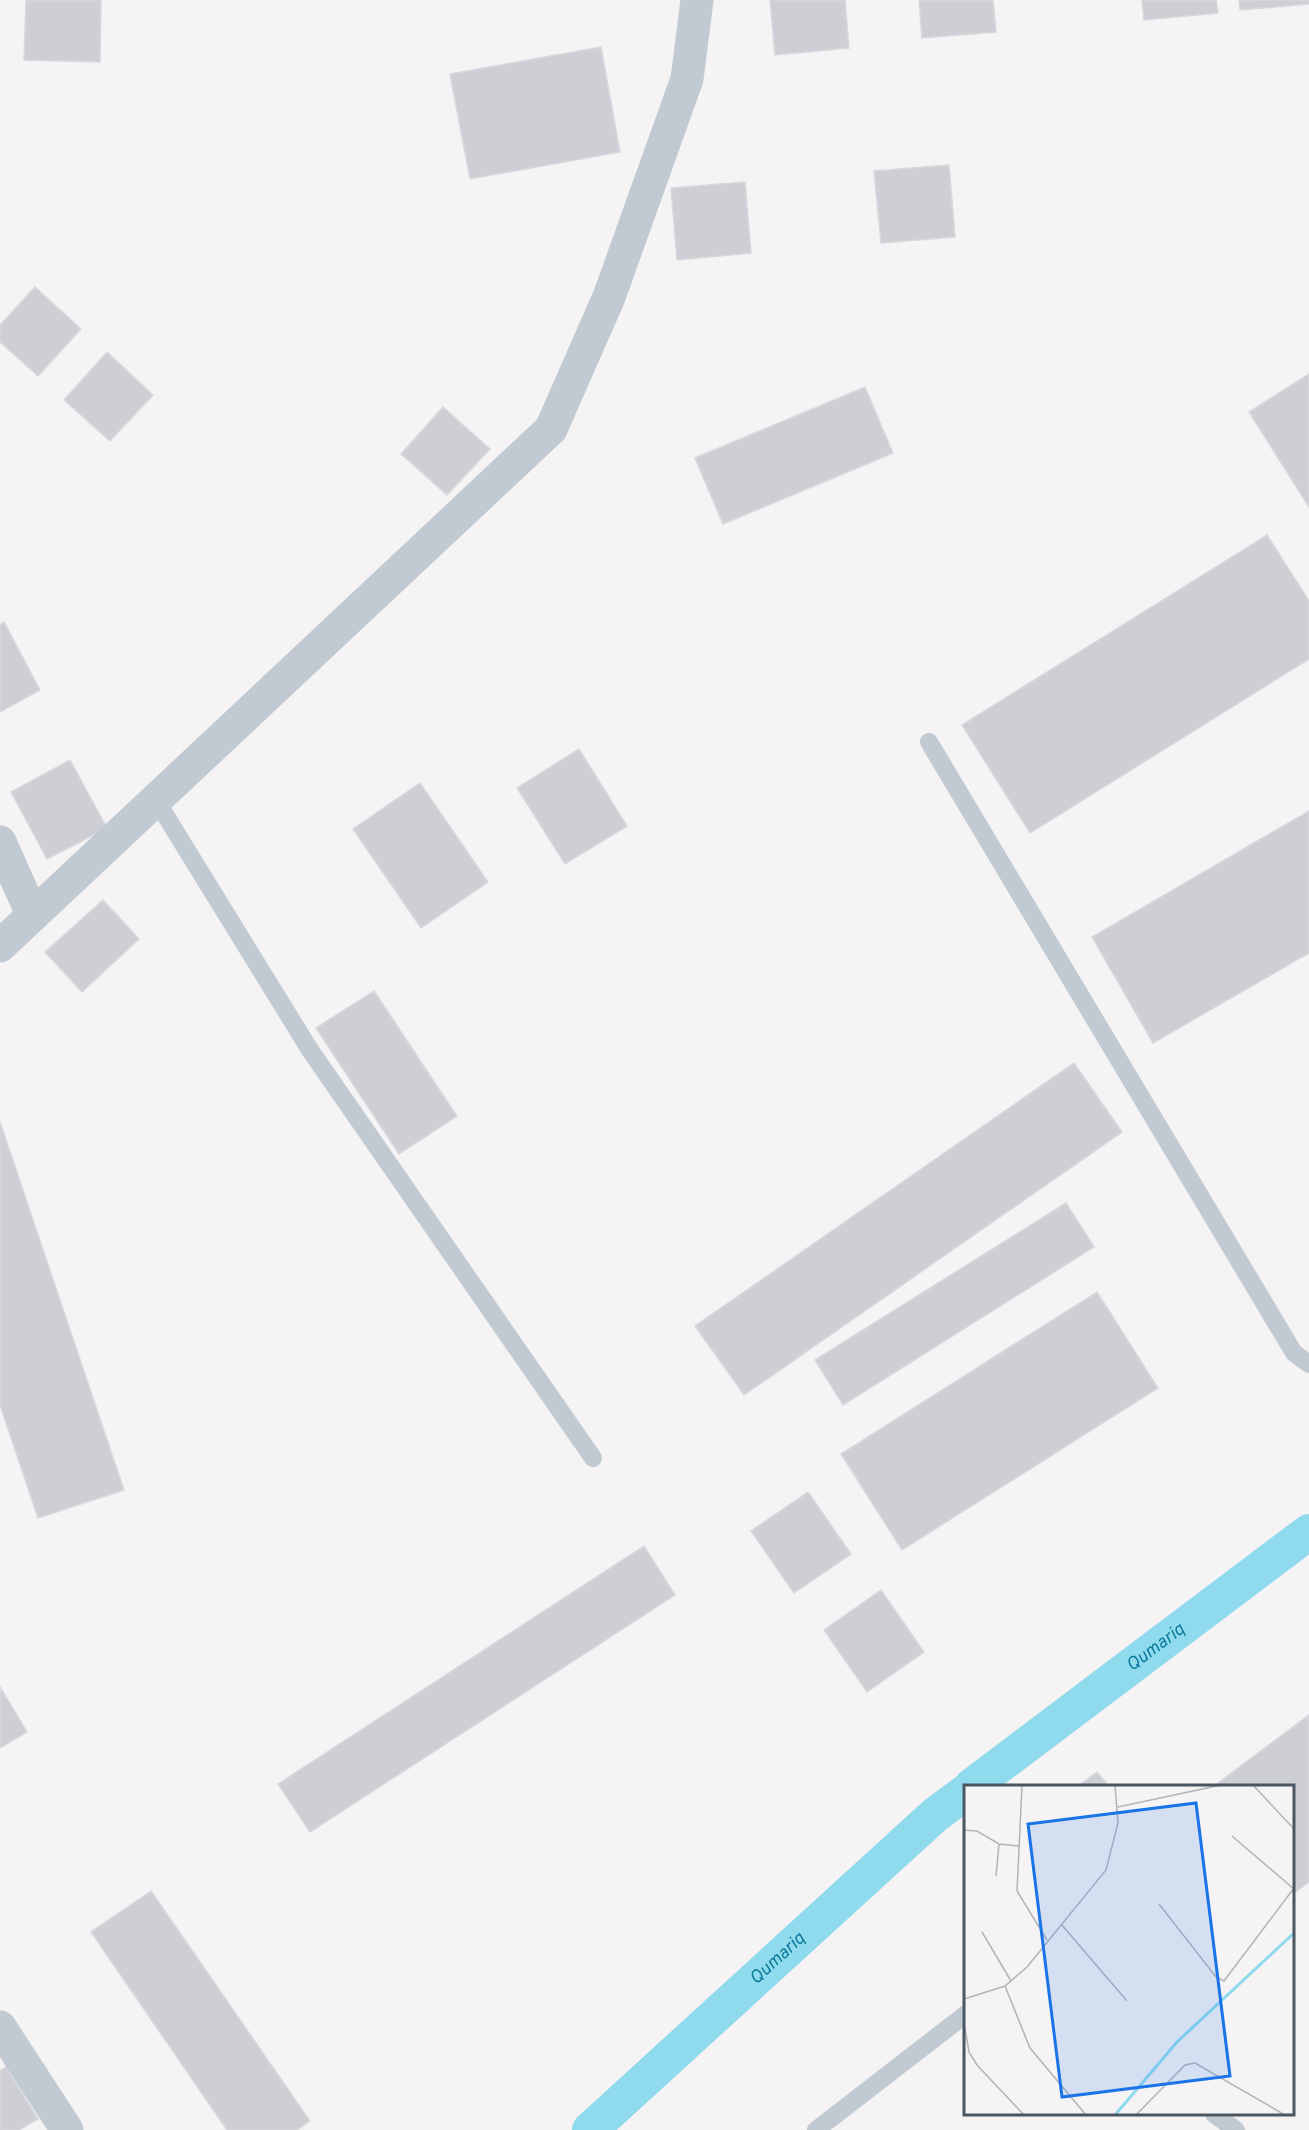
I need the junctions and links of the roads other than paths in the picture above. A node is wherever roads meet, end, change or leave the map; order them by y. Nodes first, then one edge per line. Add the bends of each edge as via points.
1 (697, 0) edge
2 (929, 742) dead end
3 (156, 800) junction
4 (0, 842) edge
5 (32, 914) junction
6 (0, 946) edge
7 (1309, 1364) edge
8 (593, 1458) dead end
9 (964, 2016) edge
10 (0, 2027) edge
11 (1215, 2115) edge
12 (68, 2130) edge
13 (816, 2130) edge
14 (1236, 2130) edge

1 - 3 street via 687,79 609,297 551,429
2 - 7 lane via 1294,1353
3 - 5 street
3 - 8 lane via 310,1050
4 - 5 street
5 - 6 street
9 - 13 lane
10 - 12 street
11 - 14 lane

